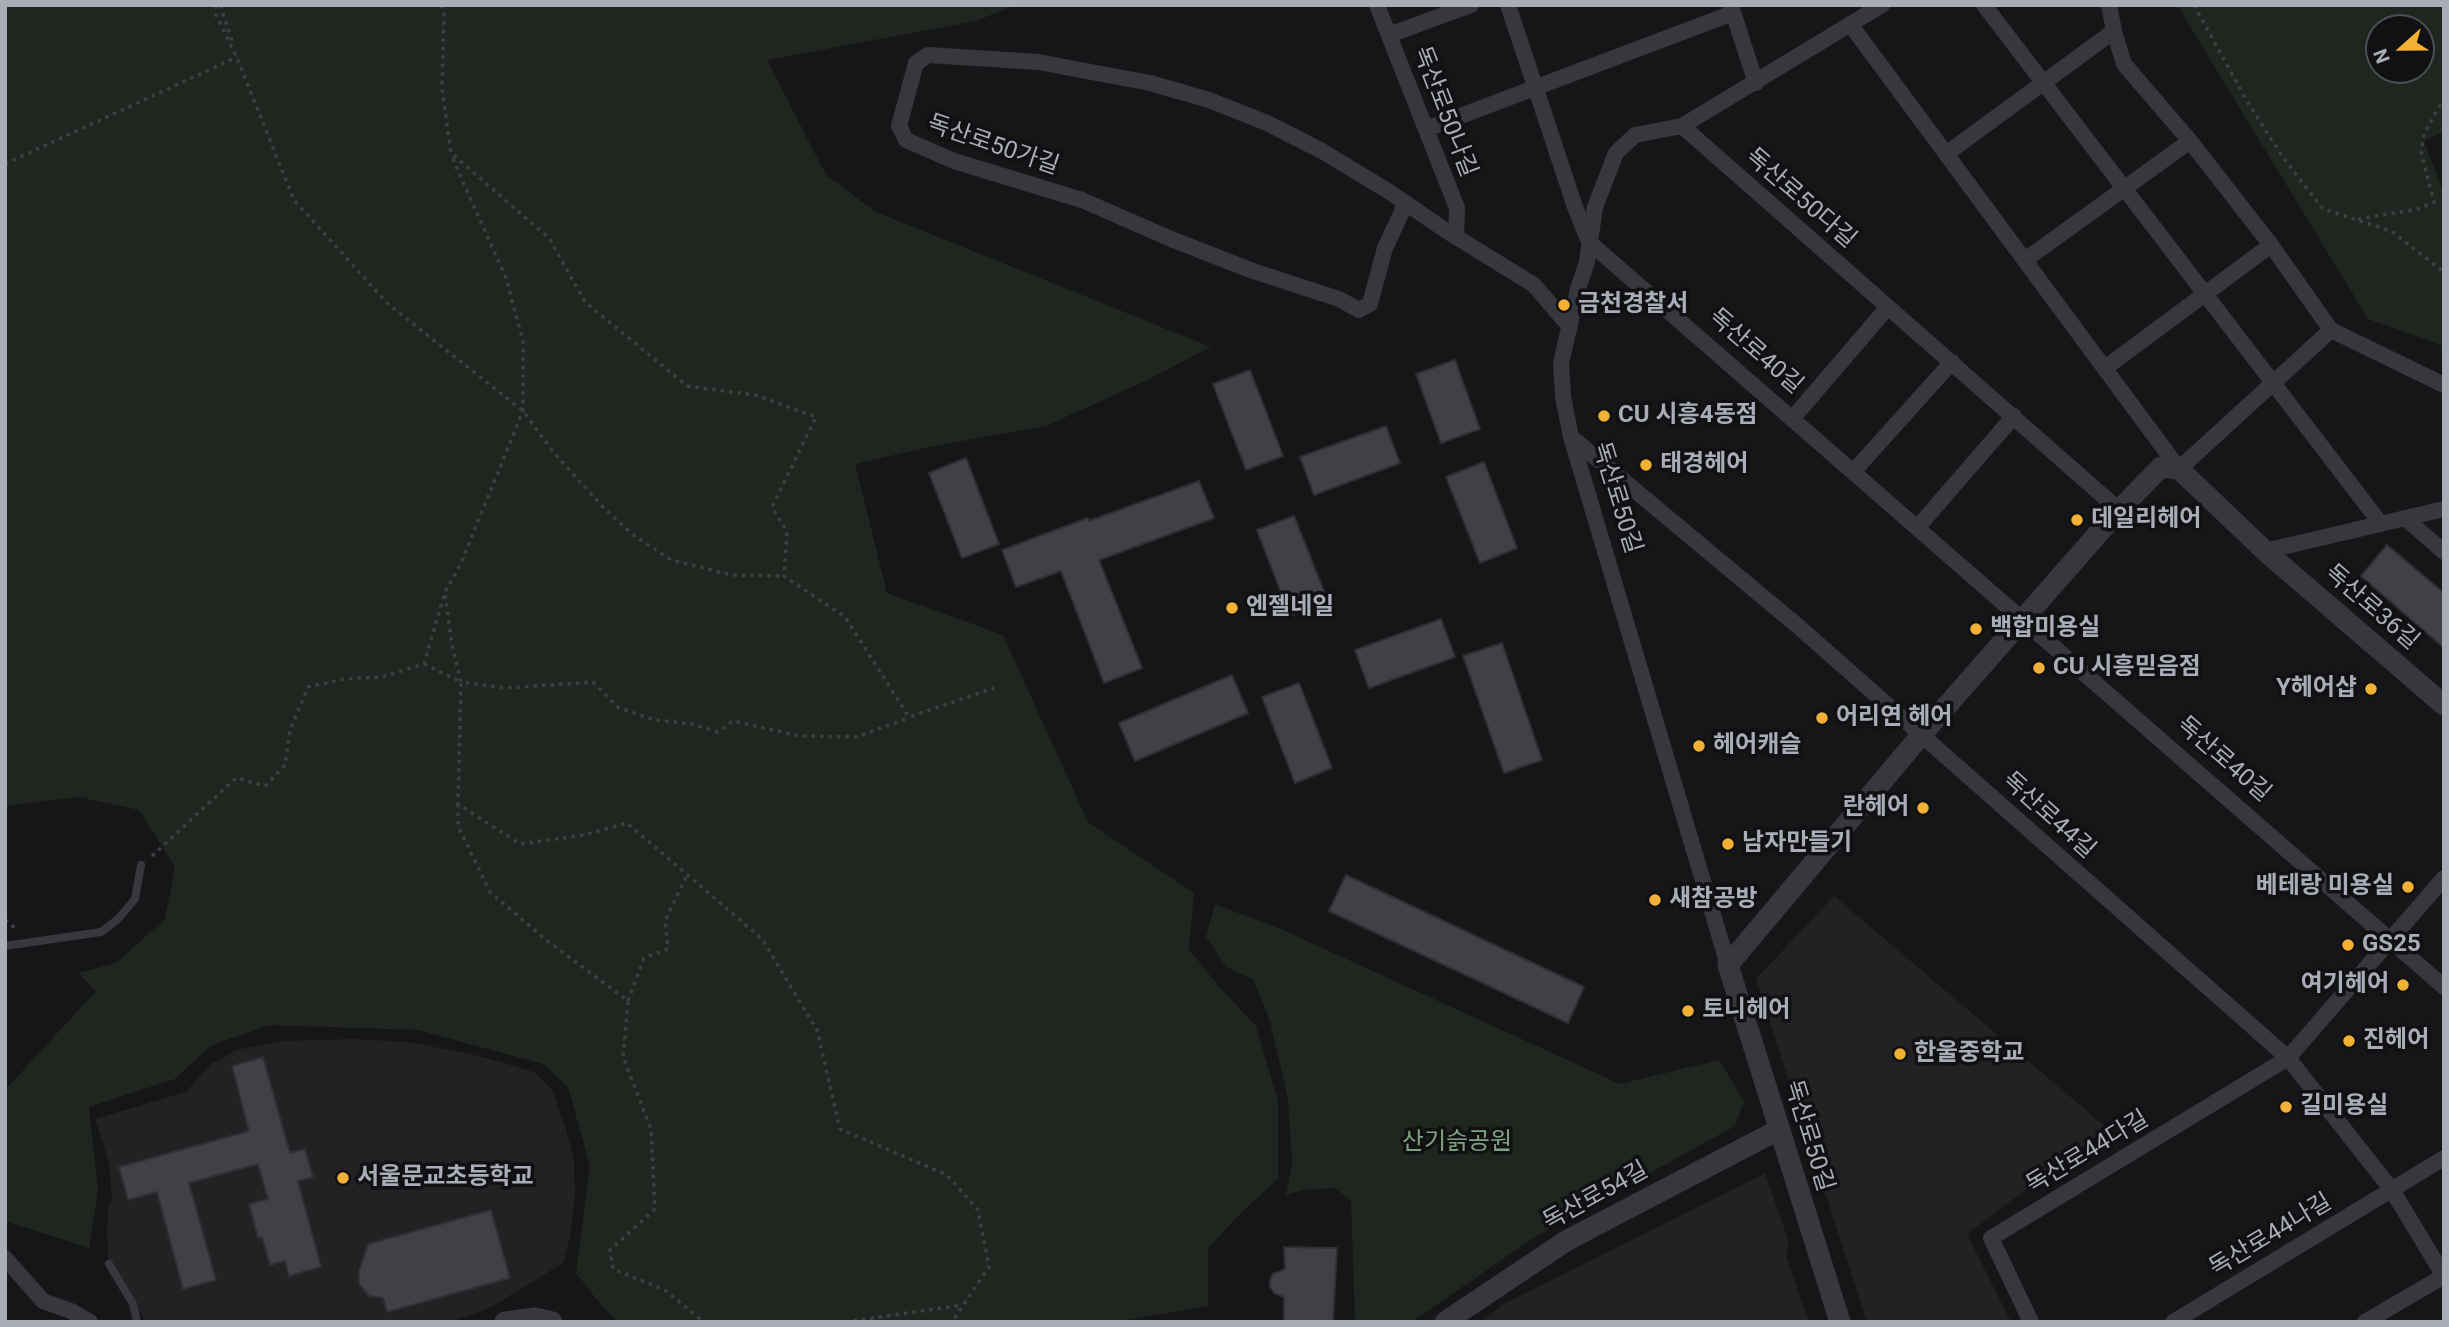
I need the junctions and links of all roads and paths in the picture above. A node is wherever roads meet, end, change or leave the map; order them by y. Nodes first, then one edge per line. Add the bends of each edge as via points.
1 (218, 5) edge
2 (441, 5) edge
3 (1377, 5) edge
4 (1471, 5) edge
5 (1508, 5) edge
6 (1882, 5) edge
7 (1984, 5) edge
8 (2109, 5) edge
9 (2194, 5) edge
10 (1732, 9) edge
11 (1850, 24) junction
12 (2114, 31) junction
13 (1389, 35) junction
14 (237, 58) junction
15 (2042, 82) junction
16 (1756, 83) junction
17 (1536, 88) junction
18 (2444, 98) edge
19 (1682, 126) junction
20 (1426, 129) junction
21 (2190, 141) junction
22 (451, 153) junction
23 (1946, 154) junction
24 (5, 164) edge
25 (2125, 190) junction
26 (1406, 203) junction
27 (2356, 219) junction
28 (1456, 237) junction
29 (1589, 242) junction
30 (2271, 244) junction
31 (2025, 260) junction
32 (2444, 272) edge
33 (2204, 293) junction
34 (1888, 307) junction
35 (1570, 327) junction
36 (2331, 330) junction
37 (1952, 362) junction
38 (2105, 368) junction
39 (2274, 385) junction
40 (2444, 385) edge
41 (523, 411) junction
42 (2014, 416) junction
43 (1792, 419) junction
44 (1571, 437) junction
45 (2179, 469) junction
46 (1853, 471) junction
47 (2444, 509) edge
48 (2119, 510) junction
49 (2405, 519) junction
50 (2381, 524) junction
51 (1917, 528) junction
52 (2265, 551) junction
53 (2444, 552) edge
54 (784, 576) junction
55 (445, 592) junction
56 (2022, 619) junction
57 (424, 664) junction
58 (461, 682) junction
59 (994, 688) dead end
60 (2444, 705) edge
61 (909, 717) junction
62 (1922, 734) junction
63 (458, 804) junction
64 (141, 865) joint
65 (687, 875) junction
66 (2444, 878) edge
67 (2390, 940) junction
68 (5, 946) edge
69 (1728, 965) junction
70 (2444, 987) edge
71 (628, 1001) junction
72 (2288, 1058) junction
73 (1778, 1130) junction
74 (2444, 1158) edge
75 (2392, 1190) junction
76 (5, 1258) edge
77 (109, 1264) dead end
78 (2444, 1276) edge
79 (963, 1305) junction
80 (90, 1322) edge
81 (137, 1322) edge
82 (506, 1322) edge
83 (552, 1322) edge
84 (704, 1322) edge
85 (845, 1322) edge
86 (952, 1322) edge
87 (1445, 1322) edge
88 (1840, 1322) edge
89 (2031, 1322) edge
90 (2173, 1322) edge
91 (2365, 1322) edge

1 - 14 path via 216,15
2 - 22 path via 442,89
3 - 13 street, 독산로50나길
4 - 13 street
5 - 17 street
6 - 11 street
7 - 15 street
8 - 12 street
9 - 27 path via 2284,159 2323,209
10 - 16 street
10 - 17 street
11 - 16 street
11 - 23 street, 독산로36길
12 - 15 street
12 - 21 street via 2124,64
13 - 20 street, 독산로50나길
14 - 24 path
14 - 41 path via 294,200 387,303
15 - 23 street
15 - 25 street
16 - 19 street
17 - 20 street
17 - 29 street
18 - 27 path via 2424,134 2421,152 2434,202
19 - 29 street via 1635,135 1616,153 1595,207
19 - 34 street, 독산로50다길
20 - 28 street, 독산로50나길 via 1457,208
21 - 25 street
21 - 30 street
22 - 41 path via 506,278 523,341
22 - 54 path via 549,238 584,302 688,386 755,395 816,417 772,507 787,531
23 - 31 street, 독산로36길
25 - 31 street
25 - 33 street
26 - 26 street, 독산로50가길 via 1322,151 1209,100 1150,83 1038,62 928,55 916,63 899,127 906,140 954,161 1082,200 1359,310 1370,304 1385,248
26 - 28 street, 독산로50가길
27 - 32 path via 2391,231
28 - 35 street, 독산로50가길 via 1534,285
29 - 35 street, 독산로50길
29 - 43 street, 독산로40길
30 - 33 street
30 - 36 street
31 - 38 street, 독산로36길
33 - 38 street
33 - 39 street
34 - 37 street
34 - 43 street, 독산로40길
35 - 44 street, 독산로50길 via 1561,363
36 - 39 street
36 - 40 street
37 - 42 street
37 - 46 street
38 - 45 street, 독산로36길
39 - 45 street
39 - 50 street
41 - 54 path via 604,508 671,560 732,575
41 - 55 path
42 - 48 street
42 - 51 street
43 - 46 street, 독산로40길
44 - 62 street, 독산로44길
44 - 69 street, 독산로50길
45 - 48 street via 2161,467
45 - 52 street, 독산로36길
46 - 51 street, 독산로40길
47 - 49 street, 독산로36길
48 - 56 street
49 - 50 street, 독산로36길
49 - 53 street
50 - 52 street, 독산로36길
51 - 56 street, 독산로40길
52 - 60 street, 독산로36길
54 - 61 path via 845,617
55 - 57 path
55 - 58 path
56 - 62 street
56 - 67 street, 독산로40길
57 - 58 path
57 - 64 path via 382,677 308,687 290,730 285,765 265,786 236,778
58 - 61 path via 505,688 593,682 620,708 718,732 733,721 800,736 857,737
58 - 63 path
59 - 61 path
62 - 69 street
62 - 72 street, 독산로44길
63 - 65 path via 520,844 627,823
63 - 71 path via 458,825 490,892
64 - 68 lane via 135,899 101,932
65 - 71 path via 666,921 668,948 644,958
65 - 79 path via 762,939 817,1030 840,1129 947,1175 978,1210 989,1267
66 - 67 street
67 - 70 street, 독산로40길
67 - 72 street
69 - 73 street, 독산로50길
71 - 84 path via 623,1057 651,1129 655,1209 610,1250 613,1269 665,1290
72 - 75 street, 독산로44길
72 - 89 street, 독산로44다길 via 1991,1238
73 - 87 street, 독산로54길 via 1566,1241
73 - 88 street, 독산로50길
74 - 75 street
75 - 78 street, 독산로44길
75 - 90 street, 독산로44나길
76 - 80 street via 43,1301
77 - 81 lane via 133,1304
78 - 91 street
79 - 85 path
79 - 86 path
82 - 83 street via 535,1318

